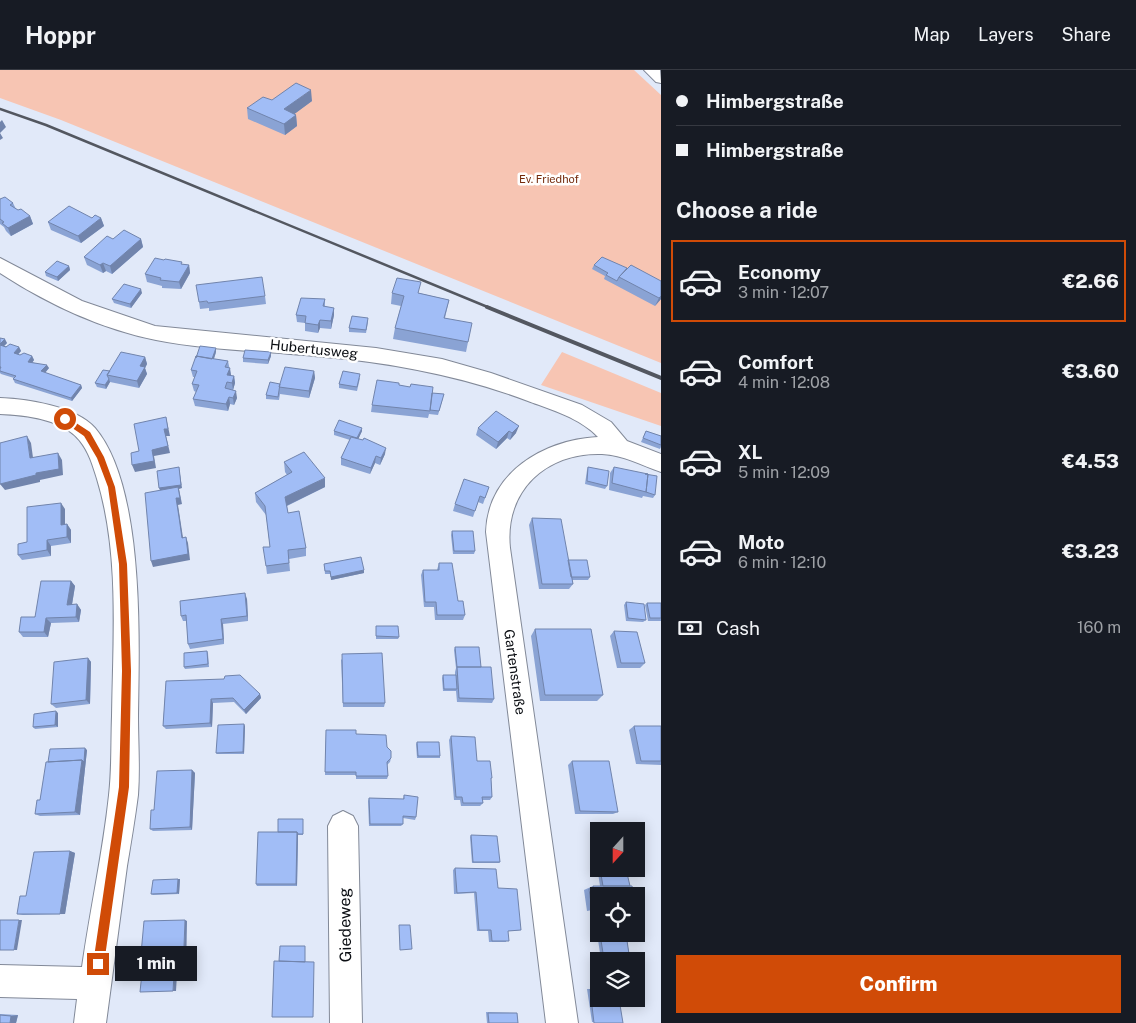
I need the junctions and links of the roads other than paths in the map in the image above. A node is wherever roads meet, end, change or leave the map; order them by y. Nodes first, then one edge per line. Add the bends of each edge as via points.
1 (651, 70) edge
2 (661, 79) edge
3 (0, 264) edge
4 (0, 406) edge
5 (620, 448) junction
6 (661, 463) edge
7 (343, 826) dead end
8 (0, 981) edge
9 (95, 984) junction
10 (90, 1023) edge
11 (346, 1023) edge
12 (562, 1023) edge

1 - 2 street
3 - 5 street, Hubertusweg via 44,290 155,333 362,354 464,372 582,413 609,431
4 - 9 street via 35,410 65,419 87,434 111,487 123,564 126,671 124,787
5 - 6 street, Gartenstraße
5 - 12 street, Gartenstraße via 567,450 546,457 512,486 498,516 497,537
7 - 11 street, Giedeweg
8 - 9 street
9 - 10 street

